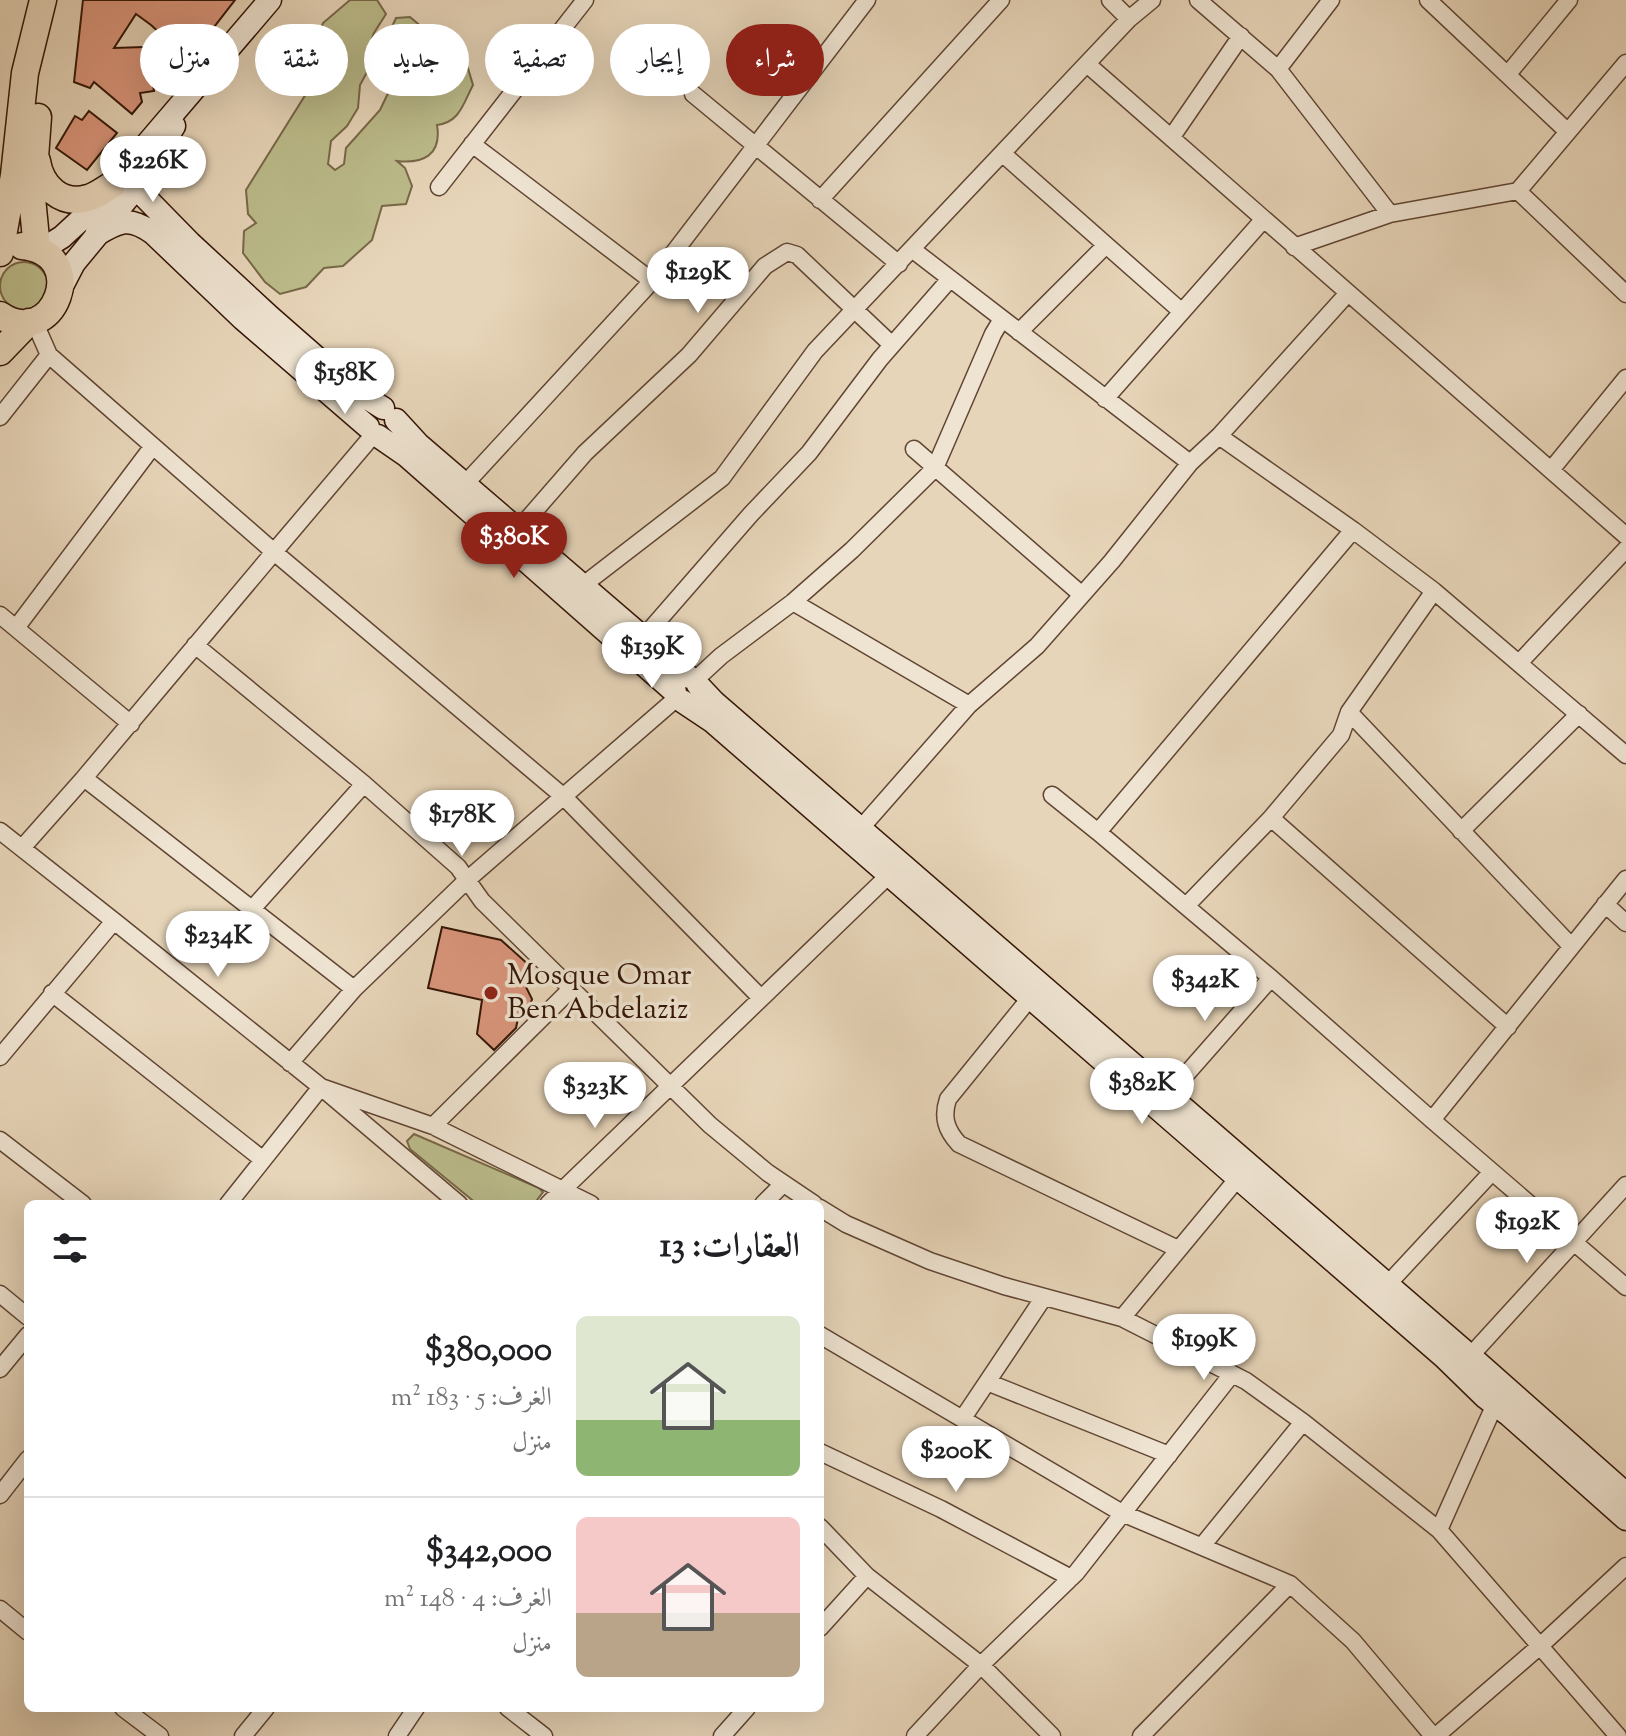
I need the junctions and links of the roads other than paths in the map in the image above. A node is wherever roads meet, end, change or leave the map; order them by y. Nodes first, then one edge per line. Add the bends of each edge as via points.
1 (43, 0) edge
2 (270, 0) edge
3 (585, 0) edge
4 (867, 0) edge
5 (1001, 0) edge
6 (1110, 0) edge
7 (1152, 0) edge
8 (1198, 0) edge
9 (1331, 0) edge
10 (1428, 0) edge
11 (1564, 2) edge
12 (1129, 19) junction
13 (1241, 36) junction
14 (1626, 63) edge
15 (1087, 64) junction
16 (1278, 69) junction
17 (1508, 74) junction
18 (695, 96) edge
19 (1568, 132) junction
20 (1171, 138) junction
21 (472, 144) junction
22 (754, 146) junction
23 (35, 150) junction
24 (1003, 154) junction
25 (124, 186) junction
26 (439, 187) dead end
27 (1518, 191) junction
28 (820, 200) junction
29 (1390, 214) junction
30 (1263, 220) junction
31 (96, 235) junction
32 (1106, 245) junction
33 (1294, 247) junction
34 (39, 250) junction
35 (913, 250) junction
36 (0, 253) edge
37 (899, 264) junction
38 (950, 279) junction
39 (652, 281) junction
40 (61, 288) junction
41 (1348, 293) junction
42 (1626, 294) edge
43 (855, 310) junction
44 (1182, 312) junction
45 (0, 315) edge
46 (1002, 319) junction
47 (32, 322) junction
48 (1019, 332) junction
49 (892, 345) junction
50 (0, 352) edge
51 (49, 355) junction
52 (1626, 378) edge
53 (1105, 399) junction
54 (389, 414) junction
55 (0, 417) edge
56 (374, 432) junction
57 (1219, 436) junction
58 (153, 446) junction
59 (914, 449) dead end
60 (1190, 463) junction
61 (935, 468) junction
62 (1551, 470) junction
63 (465, 484) junction
64 (518, 530) junction
65 (1353, 530) junction
66 (1626, 536) edge
67 (1626, 549) edge
68 (274, 552) junction
69 (582, 586) junction
70 (1434, 591) junction
71 (1082, 595) junction
72 (793, 602) junction
73 (0, 615) edge
74 (16, 628) junction
75 (643, 638) junction
76 (195, 645) junction
77 (1520, 662) junction
78 (686, 689) junction
79 (969, 705) junction
80 (1349, 712) junction
81 (1579, 714) junction
82 (131, 724) junction
83 (1626, 755) edge
84 (84, 778) junction
85 (364, 784) junction
86 (1052, 795) dead end
87 (564, 797) junction
88 (1271, 818) junction
89 (861, 828) junction
90 (0, 831) edge
91 (1461, 831) junction
92 (1098, 832) junction
93 (22, 848) junction
94 (889, 875) junction
95 (1626, 879) edge
96 (467, 880) junction
97 (1605, 904) junction
98 (1186, 906) junction
99 (253, 908) junction
100 (114, 921) junction
101 (1626, 923) edge
102 (1571, 946) junction
103 (1271, 978) junction
104 (354, 989) junction
105 (571, 989) junction
106 (52, 993) junction
107 (760, 997) junction
108 (1030, 998) junction
109 (1508, 1027) junction
110 (0, 1057) edge
111 (290, 1063) junction
112 (671, 1085) junction
113 (321, 1087) junction
114 (1168, 1095) junction
115 (1432, 1120) junction
116 (433, 1126) junction
117 (0, 1140) edge
118 (262, 1159) junction
119 (1492, 1172) junction
120 (1238, 1178) junction
121 (783, 1184) junction
122 (1626, 1185) edge
123 (563, 1188) junction
124 (78, 1200) edge
125 (231, 1200) edge
126 (454, 1200) edge
127 (552, 1200) edge
128 (584, 1200) edge
129 (767, 1200) edge
130 (808, 1200) edge
131 (824, 1210) edge
132 (1574, 1243) junction
133 (1178, 1249) junction
134 (1387, 1285) junction
135 (1626, 1287) edge
136 (0, 1294) edge
137 (1044, 1297) junction
138 (24, 1314) edge
139 (1122, 1318) junction
140 (824, 1337) edge
141 (24, 1340) edge
142 (1464, 1363) junction
143 (0, 1369) edge
144 (1232, 1374) junction
145 (987, 1382) junction
146 (1501, 1396) junction
147 (963, 1418) junction
148 (1303, 1422) junction
149 (824, 1454) edge
150 (1169, 1455) junction
151 (24, 1464) edge
152 (1626, 1494) edge
153 (0, 1495) edge
154 (1122, 1513) junction
155 (1626, 1519) edge
156 (1439, 1530) junction
157 (824, 1531) edge
158 (1202, 1546) junction
159 (1626, 1566) edge
160 (867, 1576) junction
161 (1071, 1578) junction
162 (1290, 1584) junction
163 (0, 1609) edge
164 (824, 1624) edge
165 (24, 1629) edge
166 (1540, 1646) junction
167 (981, 1665) junction
168 (128, 1712) edge
169 (263, 1712) edge
170 (413, 1712) edge
171 (513, 1712) edge
172 (743, 1712) edge
173 (160, 1736) edge
174 (243, 1736) edge
175 (397, 1736) edge
176 (544, 1736) edge
177 (722, 1736) edge
178 (915, 1736) edge
179 (1052, 1736) edge
180 (1141, 1736) edge
181 (1434, 1736) edge
182 (1618, 1736) edge

1 - 23 main road
1 - 36 main road via 25,73
2 - 25 main road
3 - 21 street
4 - 22 street
5 - 28 street
6 - 12 street
7 - 12 street
8 - 13 street
9 - 16 street
10 - 17 street
11 - 17 street
12 - 15 street
13 - 16 street
13 - 20 street
14 - 19 street
15 - 20 street
15 - 24 street
16 - 29 street
17 - 19 street
18 - 22 street
19 - 27 street
20 - 30 street
21 - 26 street
21 - 39 street
22 - 28 street
22 - 39 street
23 - 25 main road via 43,182 55,194 90,198
23 - 34 main road via 32,198
24 - 32 street
24 - 35 street
25 - 31 main road
25 - 34 main road
25 - 54 main road via 351,388
27 - 29 street
27 - 42 street
28 - 37 street
29 - 33 street
30 - 33 street
30 - 44 street
31 - 40 main road
31 - 56 main road via 128,221 153,233
32 - 44 street
32 - 48 street
33 - 41 street
34 - 36 main road via 25,246
34 - 40 main road via 56,266
35 - 37 street
35 - 38 street
37 - 43 street
38 - 46 street
38 - 49 street
39 - 63 street
40 - 47 main road via 53,308
41 - 57 street
41 - 62 street
43 - 49 street
43 - 64 street via 797,255 777,257 689,355 585,453
43 - 69 street via 815,351 722,478
44 - 53 street
45 - 47 main road
46 - 48 street
46 - 61 street
47 - 50 main road
47 - 51 street
48 - 53 street
49 - 75 street via 809,453
51 - 55 street
51 - 58 street
52 - 62 street
53 - 60 street
54 - 56 main road via 371,414
54 - 63 main road
56 - 68 street
56 - 78 main road
57 - 60 street
57 - 65 street
58 - 68 street
58 - 74 street
59 - 61 street
60 - 71 street
61 - 71 street
61 - 72 street
62 - 66 street
63 - 64 main road
64 - 69 main road
65 - 70 street
65 - 92 street
67 - 77 street
68 - 76 street
68 - 87 street
69 - 75 main road
70 - 77 street
70 - 80 street
71 - 79 street via 1037,646
72 - 78 street
72 - 79 street
73 - 74 street
74 - 82 street
75 - 78 main road
76 - 82 street
76 - 85 street
77 - 81 street
78 - 87 street
78 - 89 main road via 714,702
78 - 94 main road via 712,721
79 - 89 street
80 - 88 street via 1341,735
80 - 91 street
81 - 83 street
81 - 91 street
82 - 84 street
84 - 93 street
84 - 99 street
85 - 96 street
85 - 99 street
86 - 92 street
87 - 96 street
87 - 107 street
88 - 98 street
88 - 109 street
89 - 114 main road
90 - 93 street
91 - 102 street
92 - 98 street
93 - 100 street
94 - 107 street
94 - 108 main road
95 - 97 street
96 - 104 street
96 - 105 street
97 - 101 street
97 - 102 street
98 - 103 street
99 - 104 street
100 - 106 street
100 - 111 street
102 - 109 street
103 - 114 street
103 - 115 street
104 - 111 street
105 - 112 street
105 - 116 street
106 - 110 street
106 - 118 street
107 - 112 street
108 - 120 main road
108 - 133 street via 948,1099 949,1133 959,1144
109 - 115 street
111 - 113 street
112 - 121 street via 710,1125
112 - 123 street
113 - 116 street
113 - 118 street
113 - 126 street
114 - 134 main road
115 - 119 street
116 - 123 street
117 - 124 street
118 - 125 street
119 - 132 street
119 - 134 street
120 - 133 street
120 - 142 main road
121 - 129 street
121 - 130 street
122 - 132 street
123 - 127 street
123 - 128 street
131 - 137 street via 930,1261
132 - 135 street
132 - 142 street
133 - 139 street
134 - 142 main road
136 - 138 street
137 - 139 street
137 - 145 street
139 - 144 street
140 - 147 street
141 - 143 street
142 - 146 main road
144 - 148 street
144 - 150 street
145 - 147 street
145 - 150 street
146 - 152 main road
146 - 155 main road
146 - 156 street
147 - 154 street
148 - 156 street
148 - 158 street
149 - 161 street
150 - 154 street
151 - 153 street
154 - 158 street
154 - 161 street
156 - 166 street
157 - 160 street
158 - 162 street
159 - 166 street
160 - 164 street
160 - 167 street
161 - 167 street
162 - 180 street
162 - 181 street via 1353,1641
163 - 165 street
166 - 181 street
166 - 182 street
167 - 178 street
167 - 179 street
168 - 173 street
169 - 174 street
170 - 175 street
171 - 176 street
172 - 177 street

